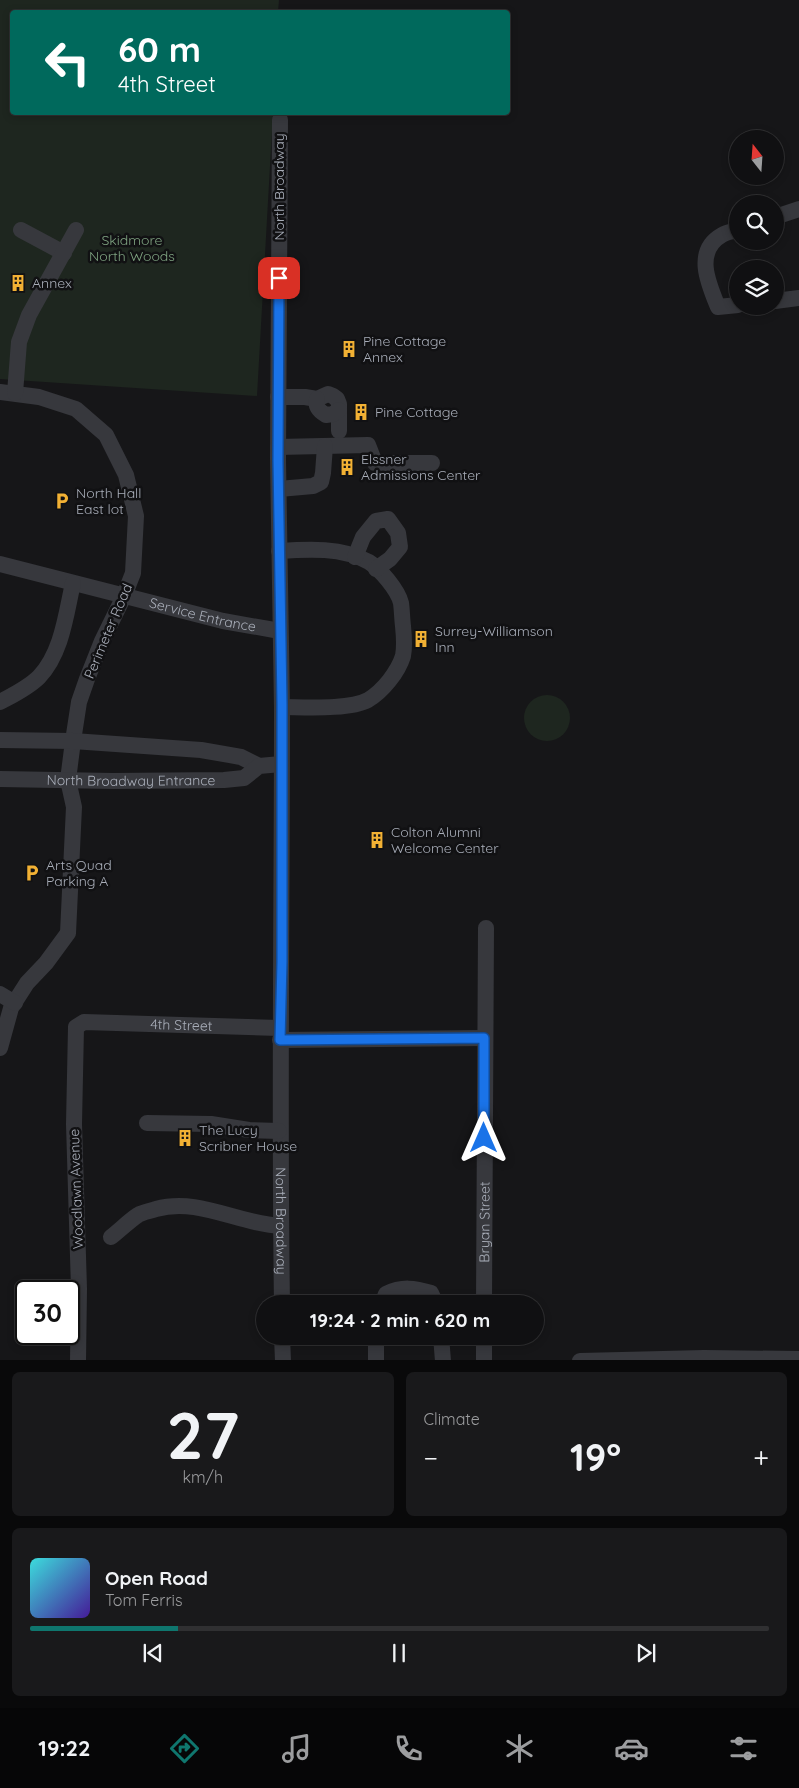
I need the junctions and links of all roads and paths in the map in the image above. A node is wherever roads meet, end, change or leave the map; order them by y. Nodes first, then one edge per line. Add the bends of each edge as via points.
1 (280, 120) dead end
2 (799, 209) edge
3 (784, 214) edge
4 (21, 230) dead end
5 (76, 230) dead end
6 (729, 233) edge
7 (64, 253) junction
8 (799, 298) edge
9 (784, 300) edge
10 (729, 305) edge
11 (7, 393) edge
12 (278, 397) junction
13 (340, 431) dead end
14 (325, 446) junction
15 (278, 447) junction
16 (432, 463) dead end
17 (279, 489) junction
18 (279, 551) junction
19 (355, 557) junction
20 (0, 564) edge
21 (376, 569) junction
22 (73, 583) junction
23 (124, 596) junction
24 (280, 631) junction
25 (0, 702) edge
26 (282, 708) junction
27 (0, 740) edge
28 (72, 741) junction
29 (282, 764) junction
30 (259, 766) junction
31 (0, 779) edge
32 (68, 780) junction
33 (486, 928) dead end
34 (0, 994) edge
35 (15, 1002) junction
36 (84, 1022) joint
37 (280, 1034) junction
38 (484, 1038) junction
39 (0, 1048) edge
40 (147, 1123) dead end
41 (279, 1131) junction
42 (280, 1226) junction
43 (111, 1237) dead end
44 (282, 1295) edge
45 (386, 1295) edge
46 (432, 1295) edge
47 (484, 1295) edge
48 (282, 1345) edge
49 (376, 1345) edge
50 (442, 1345) edge
51 (484, 1345) edge
52 (704, 1359) edge
53 (799, 1359) edge
54 (78, 1360) edge
55 (283, 1360) edge
56 (376, 1360) edge
57 (443, 1360) edge
58 (484, 1360) edge
59 (582, 1360) edge

1 - 12 street, North Broadway
2 - 3 street
4 - 7 street
5 - 7 street
6 - 10 street via 708,248 705,262 709,285 718,306
7 - 11 street via 29,314
8 - 9 street
11 - 23 street, Perimeter Road via 39,397 76,409 106,436 126,475 136,516 133,573
12 - 13 street via 317,399 328,394 333,396 337,399
12 - 15 street, North Broadway
14 - 15 street
14 - 16 street via 368,445 375,462
14 - 17 street via 321,482 314,486
15 - 17 street, North Broadway
17 - 18 street, North Broadway
18 - 19 street via 342,552
18 - 24 street, North Broadway
19 - 21 street via 369,562
19 - 21 street via 363,537 376,521 388,519 398,533 400,547
20 - 22 street, Service Entrance
21 - 26 street via 386,577 401,601 405,644 392,677 367,701 344,706
22 - 23 street, Service Entrance
22 - 25 street via 51,659 39,677
23 - 24 street, Service Entrance via 223,621
23 - 28 street, Perimeter Road via 87,679
24 - 26 street, North Broadway
26 - 29 street, North Broadway
27 - 28 street, North Broadway Entrance
28 - 30 street, North Broadway Entrance via 201,750 241,756
28 - 32 street, Perimeter Road
29 - 30 street, North Broadway Entrance
29 - 37 street, North Broadway
30 - 32 street, North Broadway Entrance via 244,778 224,780
31 - 32 street, North Broadway Entrance
32 - 35 street, Perimeter Road via 74,807 68,933
33 - 38 street, Bryan Street
34 - 35 street
35 - 39 street, Perimeter Road
36 - 37 street, 4th Street
36 - 54 street, Woodlawn Avenue via 76,1027 74,1124
37 - 38 street, 4th Street
37 - 41 street, North Broadway
38 - 47 street, Bryan Street
40 - 41 street via 212,1124
41 - 42 street, North Broadway
42 - 43 street via 187,1206 166,1207 139,1214
42 - 44 street, North Broadway
45 - 46 street via 409,1288
48 - 55 street
49 - 56 street
50 - 57 street
51 - 58 street
52 - 53 street
52 - 59 street

